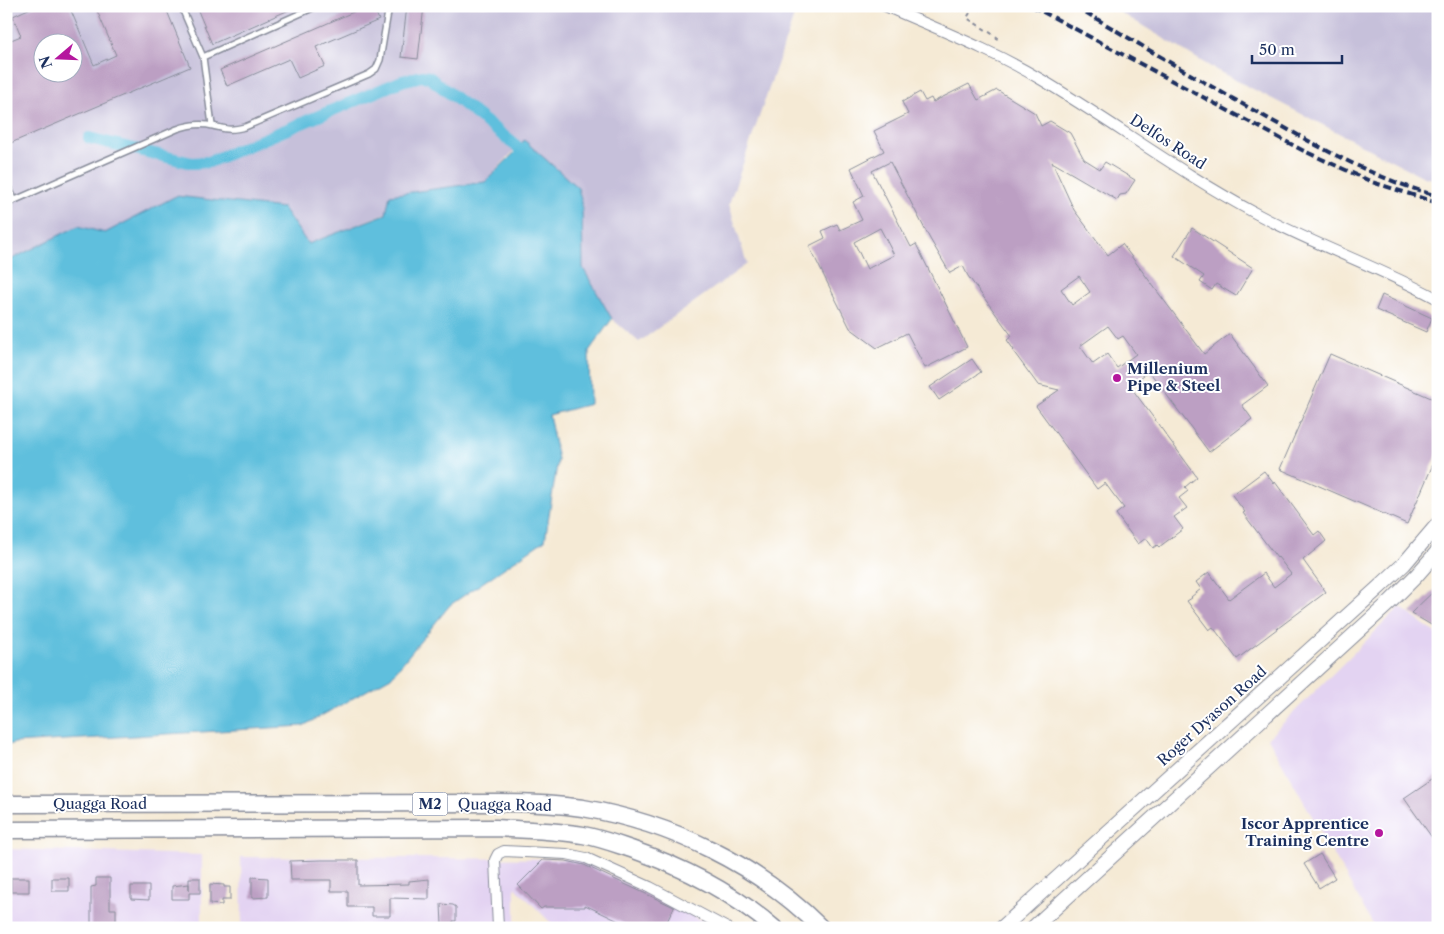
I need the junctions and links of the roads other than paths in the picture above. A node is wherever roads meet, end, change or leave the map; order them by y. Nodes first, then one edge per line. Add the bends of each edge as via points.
1 (181, 6) edge
2 (317, 6) edge
3 (389, 6) edge
4 (884, 6) edge
5 (203, 57) junction
6 (212, 125) junction
7 (6, 180) edge
8 (14, 199) junction
9 (6, 204) edge
10 (1438, 299) edge
11 (1438, 524) edge
12 (1438, 551) edge
13 (6, 804) edge
14 (6, 830) edge
15 (498, 928) edge
16 (726, 928) edge
17 (774, 928) edge
18 (821, 928) edge
19 (1002, 928) edge
20 (1033, 928) edge

1 - 5 lane
2 - 5 lane
3 - 6 lane via 376,69 244,127 224,130
4 - 10 street, Delfos Road via 1003,58 1258,214
5 - 6 lane
6 - 8 lane via 189,125
7 - 8 lane
8 - 9 lane
11 - 19 main road, Roger Dyason Road via 1404,564
12 - 20 main road via 1390,602
13 - 18 main road, Quagga Road / M2 via 531,803 582,808 656,826 709,849 764,881
14 - 17 main road, Quagga Road / M2 via 496,828 558,832 585,836 667,861 731,896
15 - 16 street via 495,860 501,851 586,858

